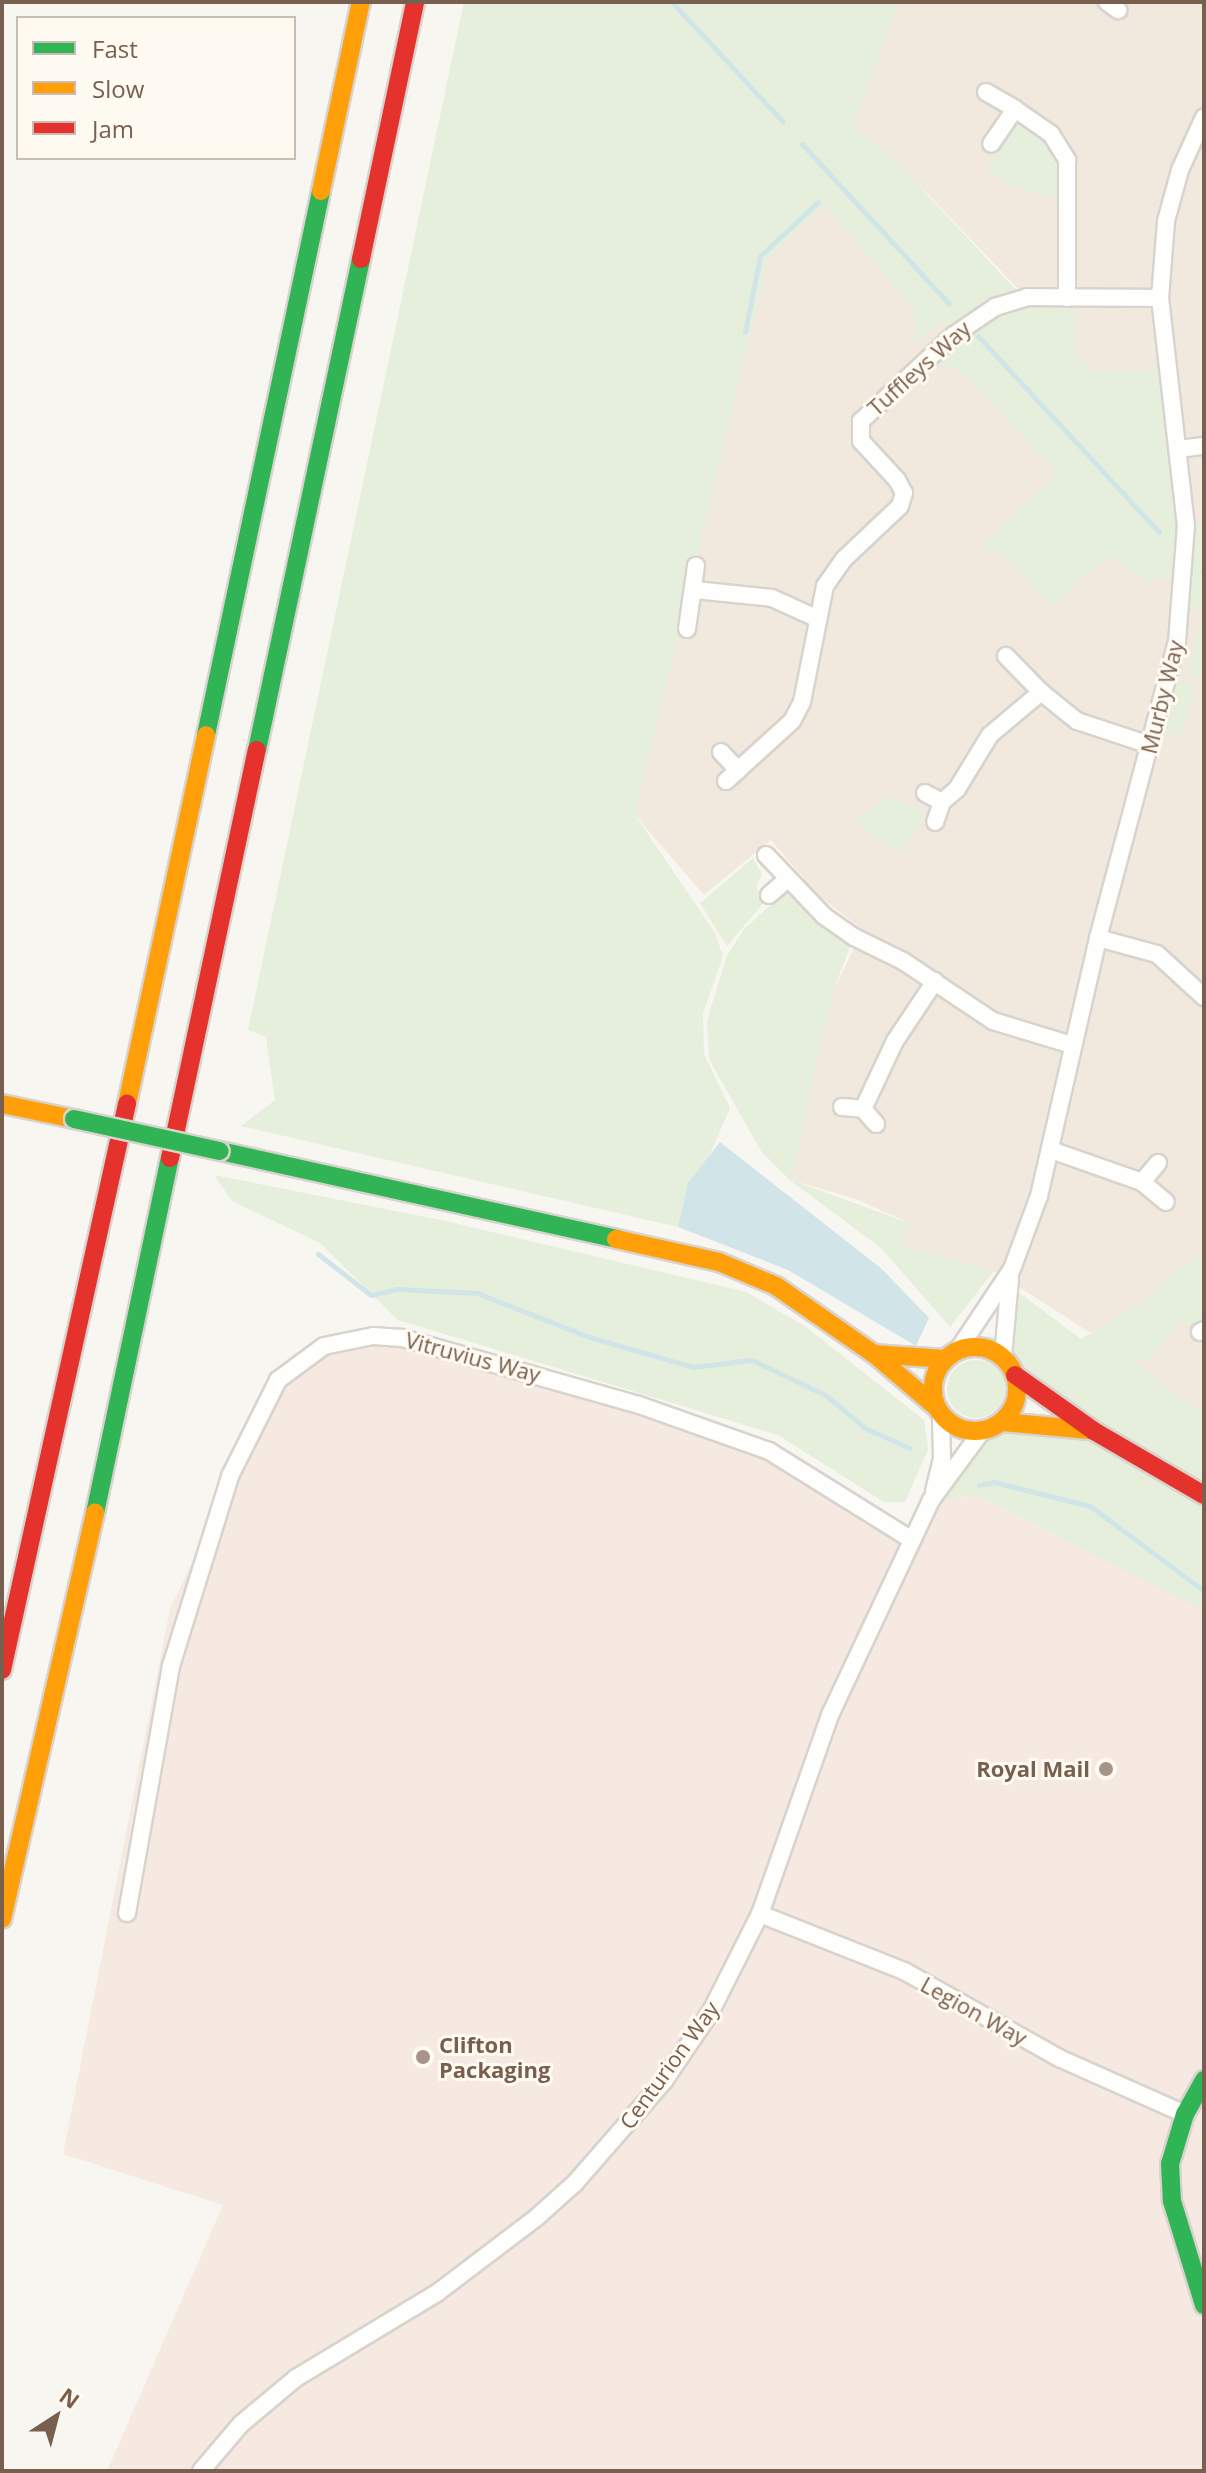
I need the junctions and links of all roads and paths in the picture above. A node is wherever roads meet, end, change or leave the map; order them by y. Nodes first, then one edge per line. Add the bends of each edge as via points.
1 (352, 2) edge
2 (361, 2) edge
3 (415, 4) edge
4 (349, 55) junction
5 (986, 92) dead end
6 (1015, 109) junction
7 (1204, 117) edge
8 (991, 144) dead end
9 (1067, 298) junction
10 (1160, 298) junction
11 (1204, 446) edge
12 (1178, 449) junction
13 (696, 566) dead end
14 (695, 590) junction
15 (818, 619) junction
16 (687, 629) dead end
17 (1006, 656) dead end
18 (1041, 692) junction
19 (1150, 745) junction
20 (721, 752) dead end
21 (925, 793) dead end
22 (942, 802) junction
23 (935, 822) dead end
24 (766, 855) dead end
25 (786, 880) junction
26 (769, 895) dead end
27 (1098, 938) junction
28 (935, 981) junction
29 (1204, 997) edge
30 (1072, 1045) junction
31 (2, 1104) edge
32 (842, 1107) dead end
33 (863, 1109) junction
34 (876, 1124) dead end
35 (1051, 1150) junction
36 (1158, 1163) dead end
37 (1142, 1182) junction
38 (1166, 1202) dead end
39 (1012, 1269) junction
40 (874, 1354) junction
41 (951, 1354) junction
42 (1003, 1357) junction
43 (1015, 1375) junction
44 (938, 1411) junction
45 (1003, 1422) junction
46 (982, 1431) junction
47 (1094, 1431) junction
48 (1204, 1495) edge
49 (931, 1500) junction
50 (912, 1540) junction
51 (2, 1670) edge
52 (127, 1913) dead end
53 (760, 1914) junction
54 (2, 1919) edge
55 (1204, 2080) edge
56 (1185, 2114) junction
57 (1204, 2305) edge
58 (201, 2471) edge

1 - 4 main road
2 - 4 main road
3 - 54 main road via 72,1622
4 - 51 main road via 165,931
5 - 6 street
6 - 8 street
6 - 9 street via 1051,134 1067,160
7 - 10 street, Murby Way via 1180,170 1166,221
9 - 10 street, Tuffleys Way
9 - 15 street, Tuffleys Way via 1027,297 978,317 861,421 861,441 904,493 900,506 834,570
10 - 12 street, Murby Way
11 - 12 street
12 - 19 street, Murby Way via 1186,526 1184,606
13 - 14 street
14 - 15 street via 772,598
14 - 16 street
15 - 20 street, Tuffleys Way via 802,702 792,721 732,775
17 - 18 street
18 - 19 street via 1077,721
18 - 22 street via 990,735 957,789
19 - 27 street, Murby Way
21 - 22 street
22 - 23 street
24 - 25 street
25 - 26 street
25 - 28 street via 854,937
27 - 29 street via 1157,954
27 - 30 street, Murby Way
28 - 30 street via 993,1021
28 - 33 street via 895,1041
30 - 35 street, Murby Way
31 - 40 main road, bridge via 719,1262 776,1286
32 - 33 street
33 - 34 street
35 - 37 street
35 - 39 street, Murby Way
36 - 37 street
37 - 38 street
39 - 41 street, Murby Way
39 - 42 street, Murby Way via 1002,1320
40 - 41 main road
40 - 44 main road
41 - 42 main road via 989,1349
41 - 44 main road via 935,1373
42 - 43 main road
43 - 45 main road via 1017,1392
43 - 47 main road
44 - 46 main road via 959,1429
44 - 49 street, Centurion Way via 942,1459
45 - 46 main road
45 - 47 main road
46 - 49 street, Centurion Way
47 - 48 main road
49 - 50 street, Centurion Way
50 - 52 street, Vitruvius Way via 769,1451 639,1405 402,1338 373,1336 324,1346 278,1380 230,1476 171,1666
50 - 53 street, Centurion Way via 830,1715
53 - 56 street, Legion Way via 904,1971 1059,2058
53 - 58 street, Centurion Way via 710,2013 673,2067 575,2183 465,2274 296,2378 241,2424
55 - 56 main road
56 - 57 main road via 1170,2164 1172,2201

